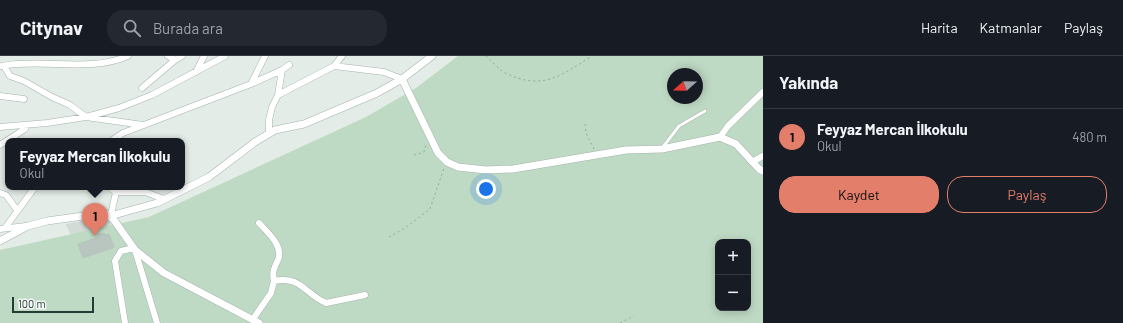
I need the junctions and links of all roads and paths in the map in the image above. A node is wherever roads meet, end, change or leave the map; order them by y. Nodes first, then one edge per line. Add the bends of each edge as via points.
1 (128, 56) edge
2 (168, 56) edge
3 (182, 56) edge
4 (204, 56) edge
5 (225, 56) edge
6 (265, 56) edge
7 (342, 56) edge
8 (432, 56) edge
9 (486, 56) edge
10 (592, 56) edge
11 (175, 60) junction
12 (289, 65) dead end
13 (2, 66) edge
14 (334, 66) junction
15 (282, 70) junction
16 (196, 72) junction
17 (402, 79) junction
18 (251, 84) junction
19 (142, 88) dead end
20 (763, 92) edge
21 (278, 95) junction
22 (0, 96) edge
23 (24, 99) dead end
24 (704, 111) dead end
25 (86, 117) junction
26 (586, 124) dead end
27 (26, 125) junction
28 (144, 126) junction
29 (0, 127) edge
30 (269, 134) junction
31 (428, 134) junction
32 (720, 137) junction
33 (11, 138) edge
34 (116, 138) edge
35 (662, 149) junction
36 (414, 155) dead end
37 (594, 156) junction
38 (763, 156) edge
39 (447, 162) junction
40 (752, 162) junction
41 (763, 171) edge
42 (185, 189) edge
43 (33, 190) edge
44 (113, 190) edge
45 (182, 190) edge
46 (116, 192) junction
47 (0, 194) edge
48 (164, 199) junction
49 (17, 210) junction
50 (110, 216) junction
51 (259, 223) dead end
52 (28, 226) junction
53 (2, 229) edge
54 (389, 237) dead end
55 (0, 241) edge
56 (134, 249) junction
57 (274, 281) junction
58 (365, 295) dead end
59 (634, 316) dead end
60 (256, 321) edge
61 (125, 323) edge
62 (157, 323) edge
63 (620, 323) edge

1 - 13 street via 116,61
2 - 11 street
3 - 11 street
4 - 16 street
5 - 16 street
6 - 18 street
7 - 14 street
8 - 17 street
9 - 10 path via 504,72 540,82 559,76
11 - 19 street
12 - 15 street
13 - 25 street via 10,76 70,105
14 - 17 street via 384,72
14 - 21 street
15 - 18 street
15 - 21 street
16 - 25 street via 152,96
17 - 30 street via 377,93 304,124 275,130
17 - 31 street
18 - 28 street
20 - 32 street
21 - 30 street via 272,107
22 - 23 street
24 - 35 lane via 679,126
25 - 27 street
25 - 28 street
26 - 37 path via 586,133 594,148
27 - 29 street
27 - 33 street via 25,129
28 - 34 street
30 - 42 street via 209,177
31 - 36 path via 424,151
31 - 39 street via 438,153
32 - 35 street
32 - 40 street via 736,144
35 - 37 street via 626,150
37 - 39 street via 513,169 458,168
38 - 40 street
39 - 54 path via 430,208
40 - 41 street
43 - 49 street
44 - 46 street
45 - 48 street
46 - 48 street via 145,192
46 - 50 street
47 - 49 street via 6,195
48 - 50 street
49 - 53 street
50 - 52 street via 99,213 47,220
50 - 56 street
51 - 57 street via 279,249 273,269
52 - 53 street
52 - 55 street
56 - 60 street via 164,273
56 - 61 street via 121,251 115,261
56 - 62 street
57 - 58 street via 289,279 326,303
57 - 60 street via 271,293
59 - 63 path

